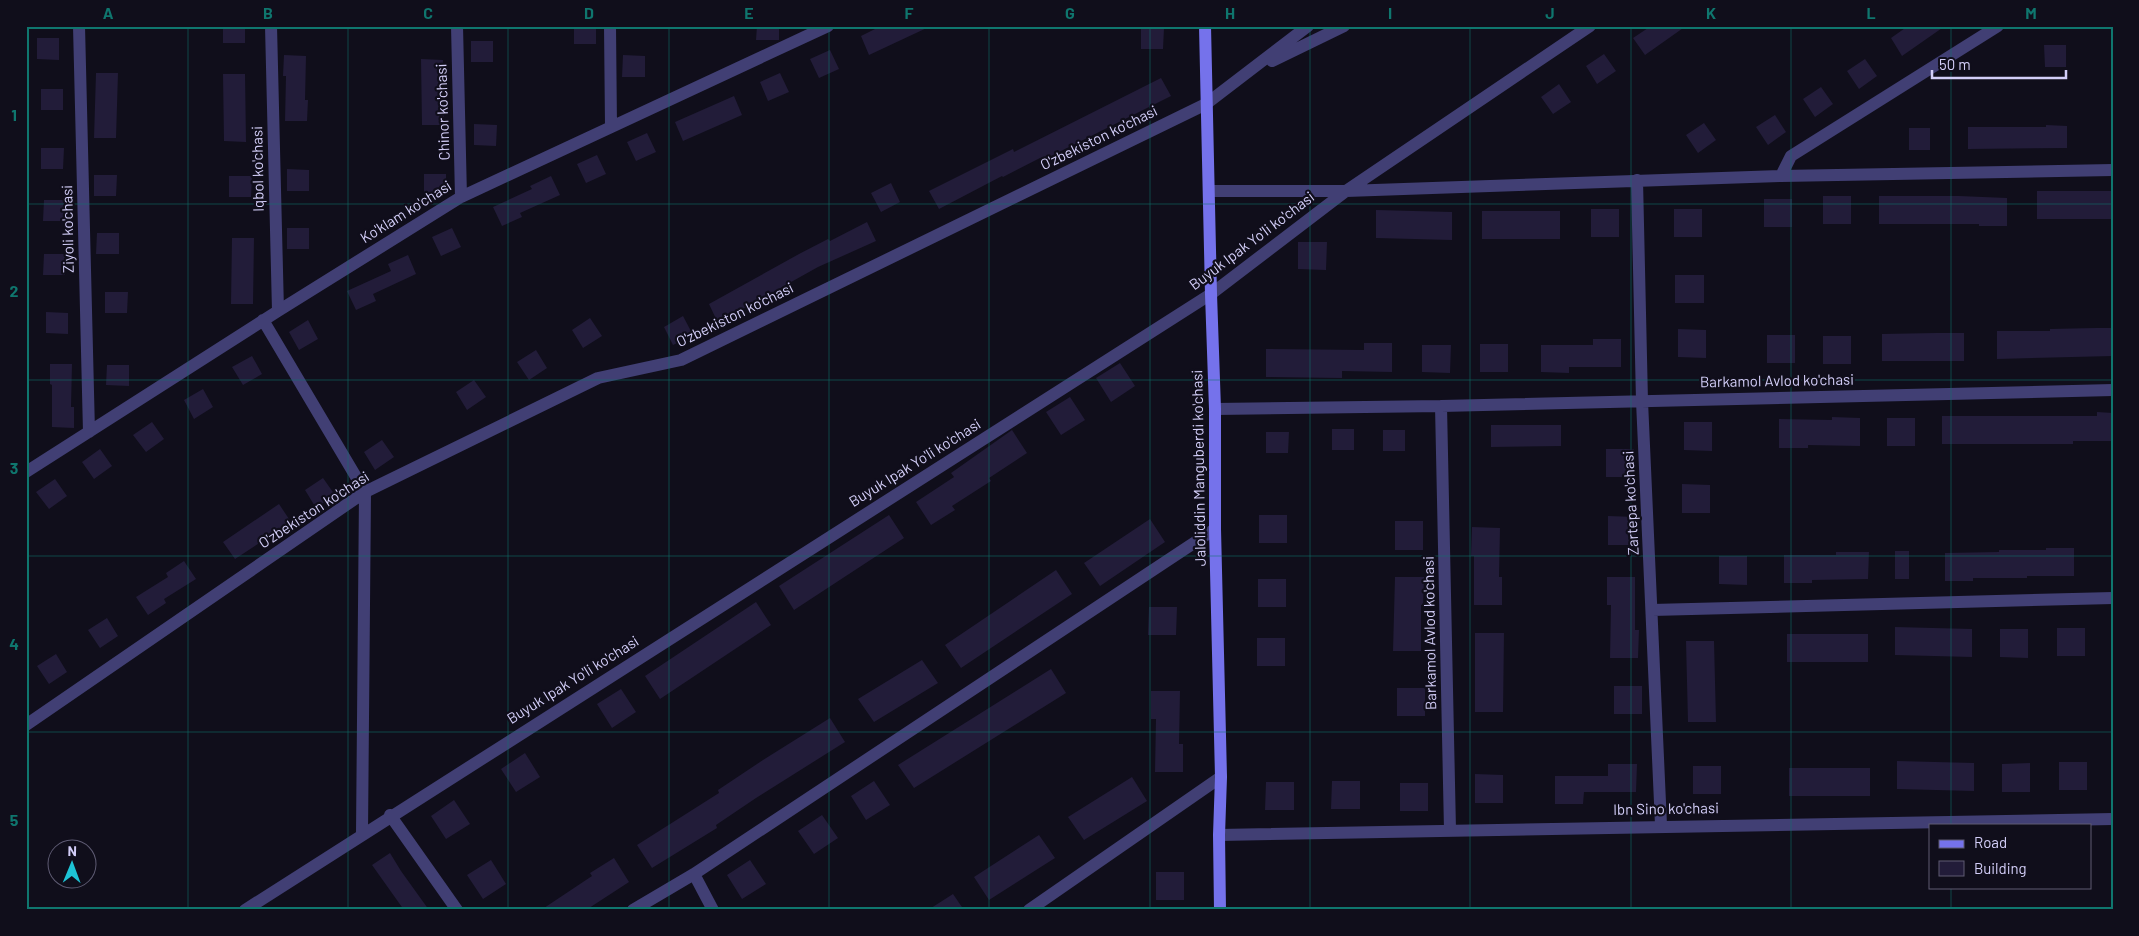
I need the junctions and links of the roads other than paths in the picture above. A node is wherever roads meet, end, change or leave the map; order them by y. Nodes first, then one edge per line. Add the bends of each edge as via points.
1 (79, 26) edge
2 (271, 26) edge
3 (457, 26) edge
4 (610, 26) edge
5 (828, 26) edge
6 (1205, 26) edge
7 (1308, 26) edge
8 (1344, 26) edge
9 (1590, 26) edge
10 (1998, 26) edge
11 (801, 32) edge
12 (1250, 72) junction
13 (1206, 104) junction
14 (611, 127) junction
15 (2113, 170) edge
16 (1781, 176) junction
17 (1637, 180) junction
18 (1210, 191) junction
19 (1346, 191) junction
20 (461, 197) junction
21 (1210, 294) junction
22 (278, 310) junction
23 (262, 320) junction
24 (2113, 390) edge
25 (1642, 401) junction
26 (1441, 406) junction
27 (1215, 409) junction
28 (89, 432) junction
29 (26, 472) edge
30 (365, 492) junction
31 (1215, 529) junction
32 (2113, 598) edge
33 (1652, 610) junction
34 (26, 725) edge
35 (1221, 777) junction
36 (390, 816) junction
37 (2113, 819) edge
38 (1661, 826) junction
39 (1450, 830) junction
40 (362, 833) junction
41 (1219, 835) junction
42 (694, 874) junction
43 (1032, 909) edge
44 (245, 910) edge
45 (457, 910) edge
46 (634, 910) edge
47 (713, 910) edge
48 (1220, 910) edge

1 - 28 street, Ziyoli ko'chasi
2 - 22 street, Iqbol ko'chasi
3 - 20 street, Chinor ko'chasi
4 - 14 street
5 - 11 street, Ko'klam ko'chasi
6 - 13 street, Jaloliddin Manguberdi ko'chasi
7 - 12 street, O'zbekiston ko'chasi
8 - 12 street
9 - 19 street, Buyuk Ipak Yo'li ko'chasi
10 - 16 street via 1791,156
11 - 14 street, Ko'klam ko'chasi
12 - 13 street, O'zbekiston ko'chasi
13 - 18 street, Jaloliddin Manguberdi ko'chasi
13 - 30 street, O'zbekiston ko'chasi via 682,360 598,378
14 - 20 street, Ko'klam ko'chasi
15 - 16 street
16 - 17 street
17 - 19 street
17 - 25 street, Zartepa ko'chasi
18 - 19 street
18 - 21 street, Jaloliddin Manguberdi ko'chasi
19 - 21 street, Buyuk Ipak Yo'li ko'chasi
20 - 22 street, Ko'klam ko'chasi
21 - 27 street, Jaloliddin Manguberdi ko'chasi
21 - 36 street, Buyuk Ipak Yo'li ko'chasi
22 - 23 street, Ko'klam ko'chasi
23 - 28 street, Ko'klam ko'chasi
23 - 30 street
24 - 25 street, Barkamol Avlod ko'chasi
25 - 26 street, Barkamol Avlod ko'chasi
25 - 33 street, Zartepa ko'chasi
26 - 27 street, Barkamol Avlod ko'chasi
26 - 39 street, Barkamol Avlod ko'chasi
27 - 31 street, Jaloliddin Manguberdi ko'chasi
28 - 29 street, Ko'klam ko'chasi
30 - 34 street, O'zbekiston ko'chasi
30 - 40 street
31 - 35 street, Jaloliddin Manguberdi ko'chasi
31 - 42 street
32 - 33 street
33 - 38 street, Zartepa ko'chasi
35 - 41 street, Jaloliddin Manguberdi ko'chasi
35 - 43 street
36 - 40 street, Buyuk Ipak Yo'li ko'chasi
36 - 45 street
37 - 38 street, Ibn Sino ko'chasi
38 - 39 street, Ibn Sino ko'chasi
39 - 41 street, Ibn Sino ko'chasi
40 - 44 street, Buyuk Ipak Yo'li ko'chasi
41 - 48 street, Jaloliddin Manguberdi ko'chasi
42 - 46 street
42 - 47 street

